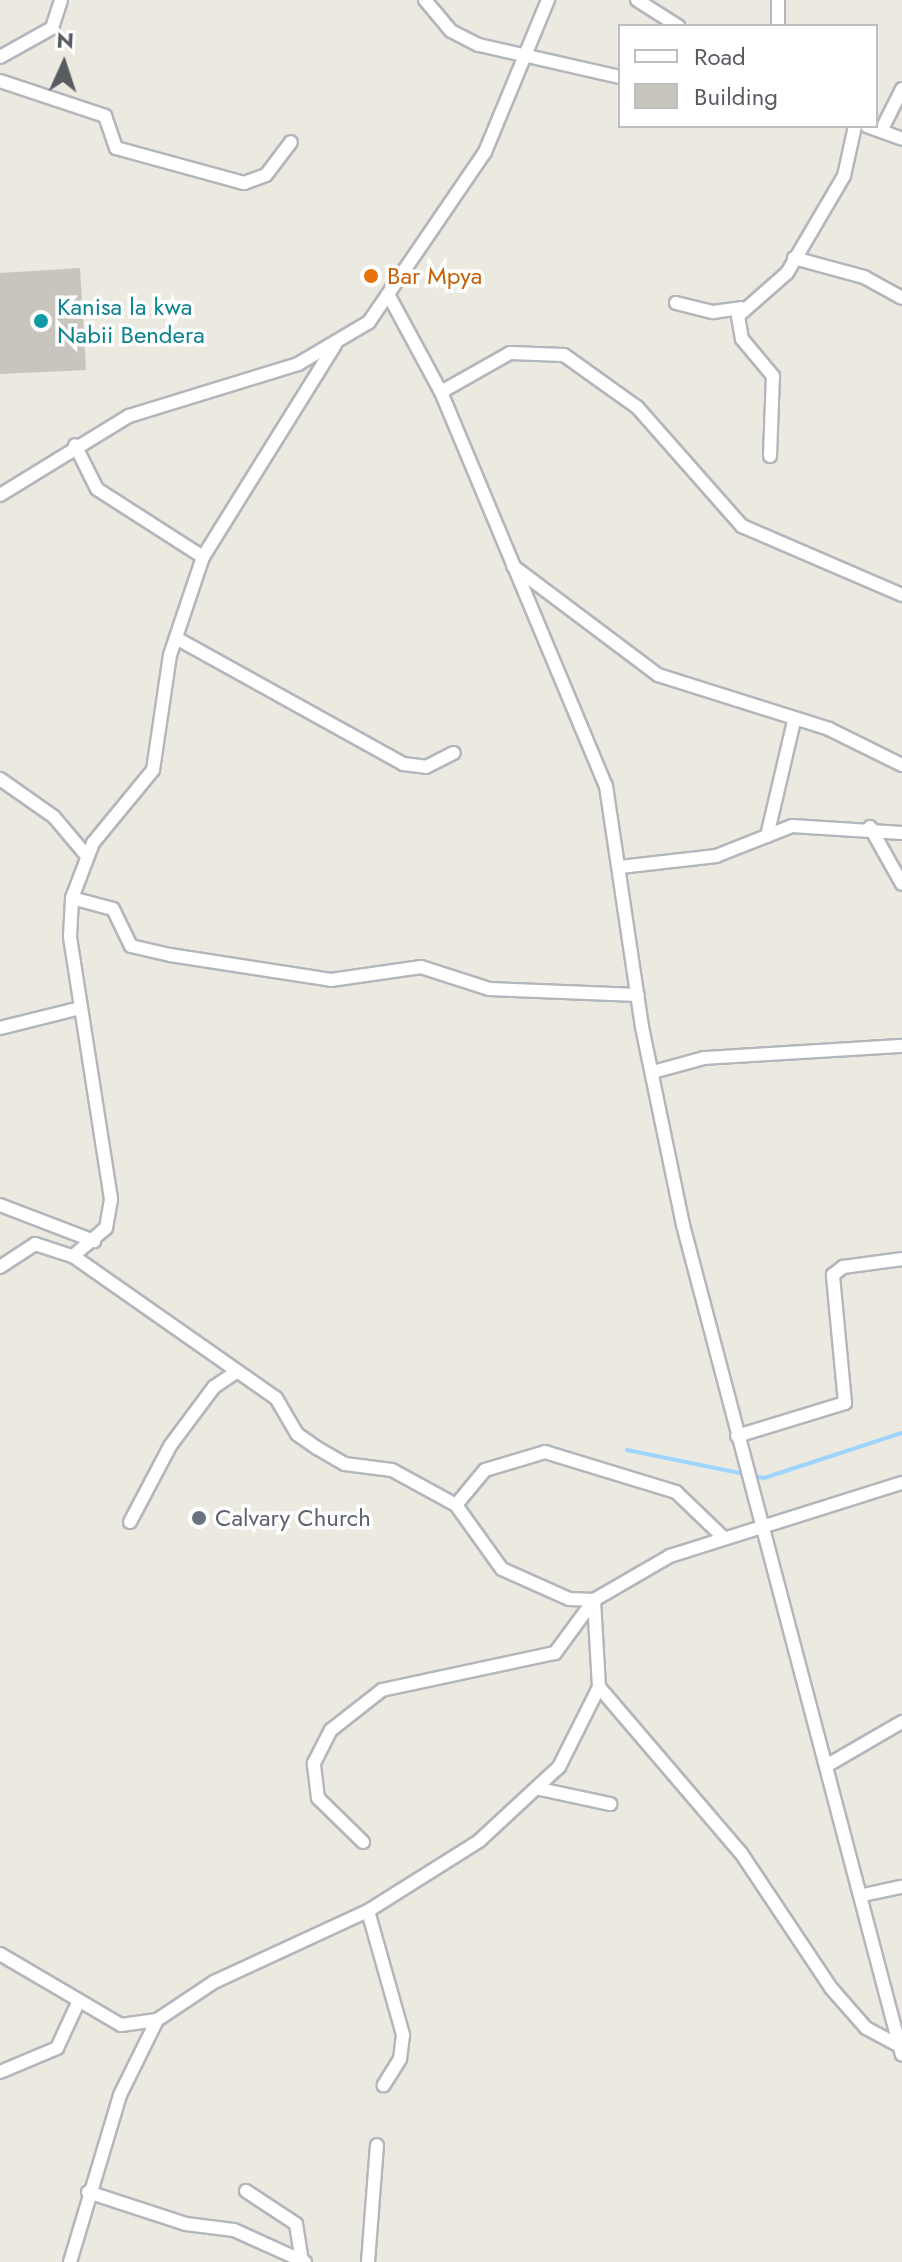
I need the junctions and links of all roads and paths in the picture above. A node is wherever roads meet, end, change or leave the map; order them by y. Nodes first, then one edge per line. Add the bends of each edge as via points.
1 (61, 0) edge
2 (425, 0) edge
3 (548, 0) edge
4 (637, 0) edge
5 (778, 0) edge
6 (675, 24) edge
7 (778, 24) edge
8 (0, 57) edge
9 (526, 60) junction
10 (618, 77) edge
11 (0, 81) edge
12 (902, 89) edge
13 (855, 128) edge
14 (873, 128) edge
15 (881, 131) junction
16 (902, 139) edge
17 (291, 142) dead end
18 (794, 258) junction
19 (389, 296) junction
20 (902, 298) edge
21 (676, 303) dead end
22 (741, 308) junction
23 (335, 345) junction
24 (441, 392) junction
25 (75, 445) junction
26 (770, 456) dead end
27 (0, 476) edge
28 (3, 493) edge
29 (203, 557) junction
30 (509, 563) junction
31 (902, 595) edge
32 (176, 638) junction
33 (794, 721) junction
34 (454, 753) dead end
35 (902, 765) edge
36 (0, 779) edge
37 (870, 827) junction
38 (902, 833) edge
39 (767, 836) junction
40 (86, 855) junction
41 (620, 867) junction
42 (902, 884) edge
43 (72, 898) junction
44 (638, 995) junction
45 (80, 1008) junction
46 (0, 1028) edge
47 (902, 1046) edge
48 (653, 1072) junction
49 (0, 1205) edge
50 (94, 1241) junction
51 (73, 1256) junction
52 (902, 1259) edge
53 (0, 1267) edge
54 (235, 1373) junction
55 (737, 1436) junction
56 (902, 1483) edge
57 (456, 1505) junction
58 (130, 1522) dead end
59 (767, 1525) junction
60 (723, 1537) junction
61 (594, 1600) junction
62 (599, 1687) junction
63 (902, 1722) edge
64 (826, 1766) junction
65 (540, 1789) junction
66 (610, 1804) dead end
67 (363, 1842) dead end
68 (902, 1887) edge
69 (863, 1895) junction
70 (368, 1911) junction
71 (0, 1954) edge
72 (77, 2005) junction
73 (157, 2020) junction
74 (899, 2050) edge
75 (0, 2072) edge
76 (384, 2085) dead end
77 (377, 2145) dead end
78 (246, 2191) dead end
79 (88, 2192) junction
80 (303, 2261) edge
81 (70, 2262) edge
82 (368, 2262) edge

1 - 8 street via 52,28
2 - 9 street via 451,31
3 - 9 street
4 - 6 street
5 - 7 street
9 - 10 street
9 - 19 street via 485,152
11 - 17 street via 105,116 116,148 244,183 266,175
12 - 15 street
13 - 18 street via 844,176
14 - 15 street
15 - 16 street
18 - 20 street via 864,277
18 - 22 street via 780,281
19 - 23 street via 369,322
19 - 24 street
21 - 22 street via 713,312
22 - 26 street via 742,339 773,376
23 - 25 street via 298,364 129,416
23 - 29 street
24 - 30 street
24 - 31 street via 510,353 564,355 637,407 742,526
25 - 28 street
25 - 29 street via 97,489
27 - 28 street
29 - 32 street
30 - 33 street via 658,675
30 - 41 street via 601,772
32 - 34 street via 403,764 426,767
32 - 40 street via 153,770
33 - 35 street
33 - 39 street
36 - 40 street via 54,817
37 - 38 street
37 - 39 street via 805,824
37 - 42 street
39 - 41 street via 698,861
40 - 43 street
41 - 44 street
43 - 44 street via 113,909 131,946 170,955 331,980 421,967 489,989
43 - 45 street
44 - 48 street
45 - 46 street
45 - 50 street via 111,1199 106,1228
47 - 48 street via 704,1058
48 - 55 street
49 - 50 street
50 - 51 street
51 - 53 street via 35,1244
51 - 54 street
52 - 55 street via 843,1267 833,1275 845,1403
54 - 57 street via 276,1398 297,1434 336,1461 392,1470
54 - 58 street via 214,1387 170,1446
55 - 59 street
56 - 59 street
57 - 60 street via 485,1470 545,1452 676,1492
57 - 61 street via 502,1569 569,1599
59 - 60 street
59 - 64 street
60 - 61 street via 629,1574
61 - 62 street
61 - 67 street via 555,1653 382,1690 331,1730 314,1763 318,1798
62 - 65 street
62 - 74 street via 741,1853 831,1988 866,2028
63 - 64 street
64 - 69 street
65 - 66 street
65 - 70 street via 479,1841
68 - 69 street
69 - 74 street
70 - 73 street via 214,1982
70 - 76 street via 403,2035 400,2059
71 - 72 street
72 - 73 street via 121,2025
72 - 75 street via 57,2048
73 - 79 street via 120,2095
77 - 82 street
78 - 80 street via 296,2224
79 - 80 street via 186,2224 234,2230
79 - 81 street

